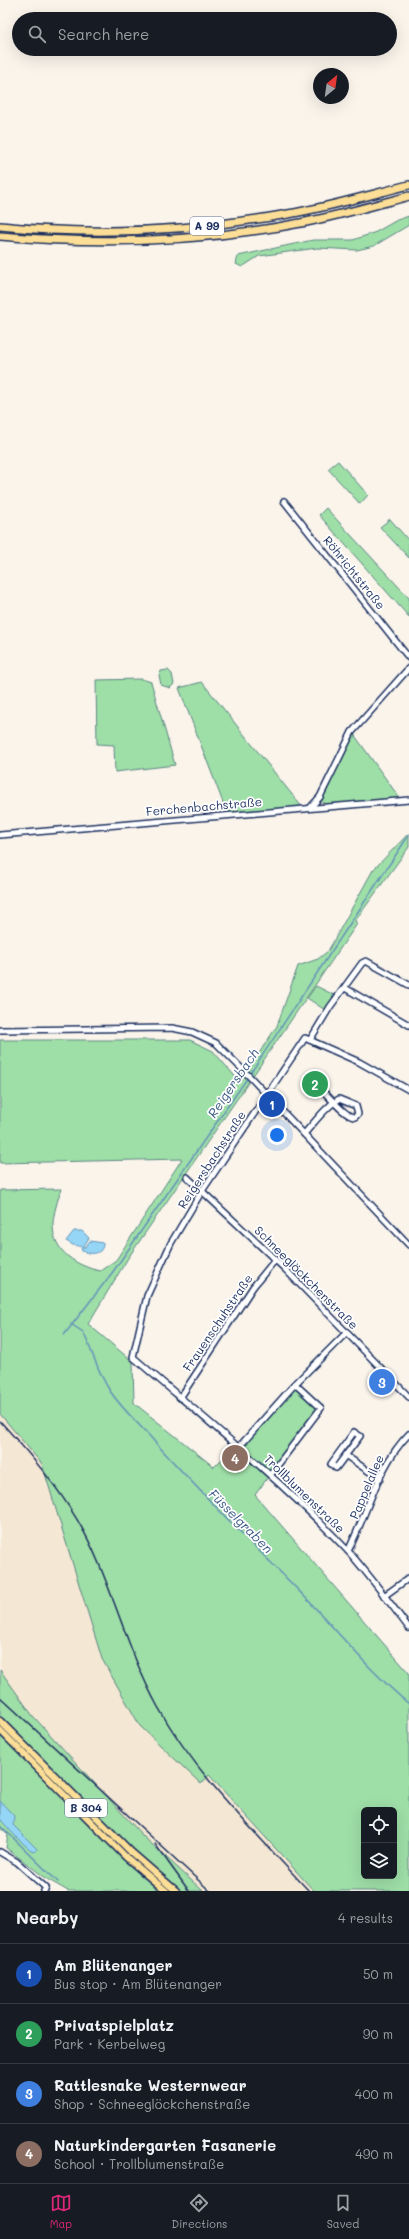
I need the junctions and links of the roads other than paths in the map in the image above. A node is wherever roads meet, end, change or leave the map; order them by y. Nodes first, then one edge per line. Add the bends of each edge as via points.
1 (409, 185) edge
2 (409, 196) edge
3 (0, 226) edge
4 (0, 236) edge
5 (284, 501) dead end
6 (409, 658) edge
7 (409, 668) edge
8 (318, 800) junction
9 (409, 800) edge
10 (323, 807) junction
11 (310, 808) junction
12 (0, 835) edge
13 (409, 985) edge
14 (345, 988) junction
15 (409, 1025) edge
16 (0, 1030) edge
17 (310, 1040) junction
18 (320, 1088) dead end
19 (409, 1090) edge
20 (266, 1094) junction
21 (334, 1102) junction
22 (304, 1134) junction
23 (187, 1177) dead end
24 (202, 1191) junction
25 (409, 1245) edge
26 (275, 1260) junction
27 (347, 1332) junction
28 (133, 1357) joint
29 (295, 1384) junction
30 (409, 1397) edge
31 (180, 1398) junction
32 (409, 1434) edge
33 (238, 1447) junction
34 (345, 1455) junction
35 (271, 1474) junction
36 (380, 1479) junction
37 (348, 1551) junction
38 (409, 1578) edge
39 (384, 1596) junction
40 (409, 1628) edge
41 (0, 1721) edge
42 (0, 1730) edge
43 (0, 1852) edge
44 (45, 1889) edge
45 (166, 1891) edge
46 (176, 1891) edge

1 - 3 highway, A 99 via 311,210 234,223 98,231
2 - 4 highway, A 99 via 306,222 212,236 92,242
5 - 6 street, Röhrichtstraße
7 - 8 street via 352,732
8 - 10 street
8 - 11 street
9 - 10 street, Ferchenbachstraße
10 - 11 street, Ferchenbachstraße
11 - 12 street, Ferchenbachstraße
13 - 14 street, Reigersbachstraße via 366,961
14 - 15 street
14 - 17 street, Reigersbachstraße
16 - 20 street via 172,1028 192,1032 216,1043
17 - 19 street via 359,1062
17 - 20 street, Reigersbachstraße via 305,1038
18 - 21 street
20 - 22 street
20 - 24 street, Reigersbachstraße
21 - 21 street via 343,1099 356,1106 358,1114 355,1117 348,1116
21 - 22 street
22 - 25 street
23 - 24 street, Schneeglöckchenstraße
24 - 26 street, Schneeglöckchenstraße
24 - 28 street, Reigersbachstraße via 171,1244 147,1296
26 - 27 street, Schneeglöckchenstraße
26 - 31 street, Frauenschuhstraße via 253,1287
27 - 29 street
27 - 30 street, Schneeglöckchenstraße
28 - 31 street, Trollblumenstraße
29 - 33 street
29 - 35 street via 321,1408
31 - 33 street, Trollblumenstraße
32 - 36 street, Pappelallee via 393,1451
33 - 35 street, Trollblumenstraße
34 - 34 street via 360,1436 354,1432 331,1464 336,1468
34 - 36 street
35 - 37 street, Trollblumenstraße
36 - 37 street, Pappelallee
37 - 39 street, Trollblumenstraße
38 - 39 street
39 - 40 street, Trollblumenstraße
41 - 46 main road, B 304 via 131,1852
42 - 45 main road, B 304 via 126,1857
43 - 44 street via 17,1862

